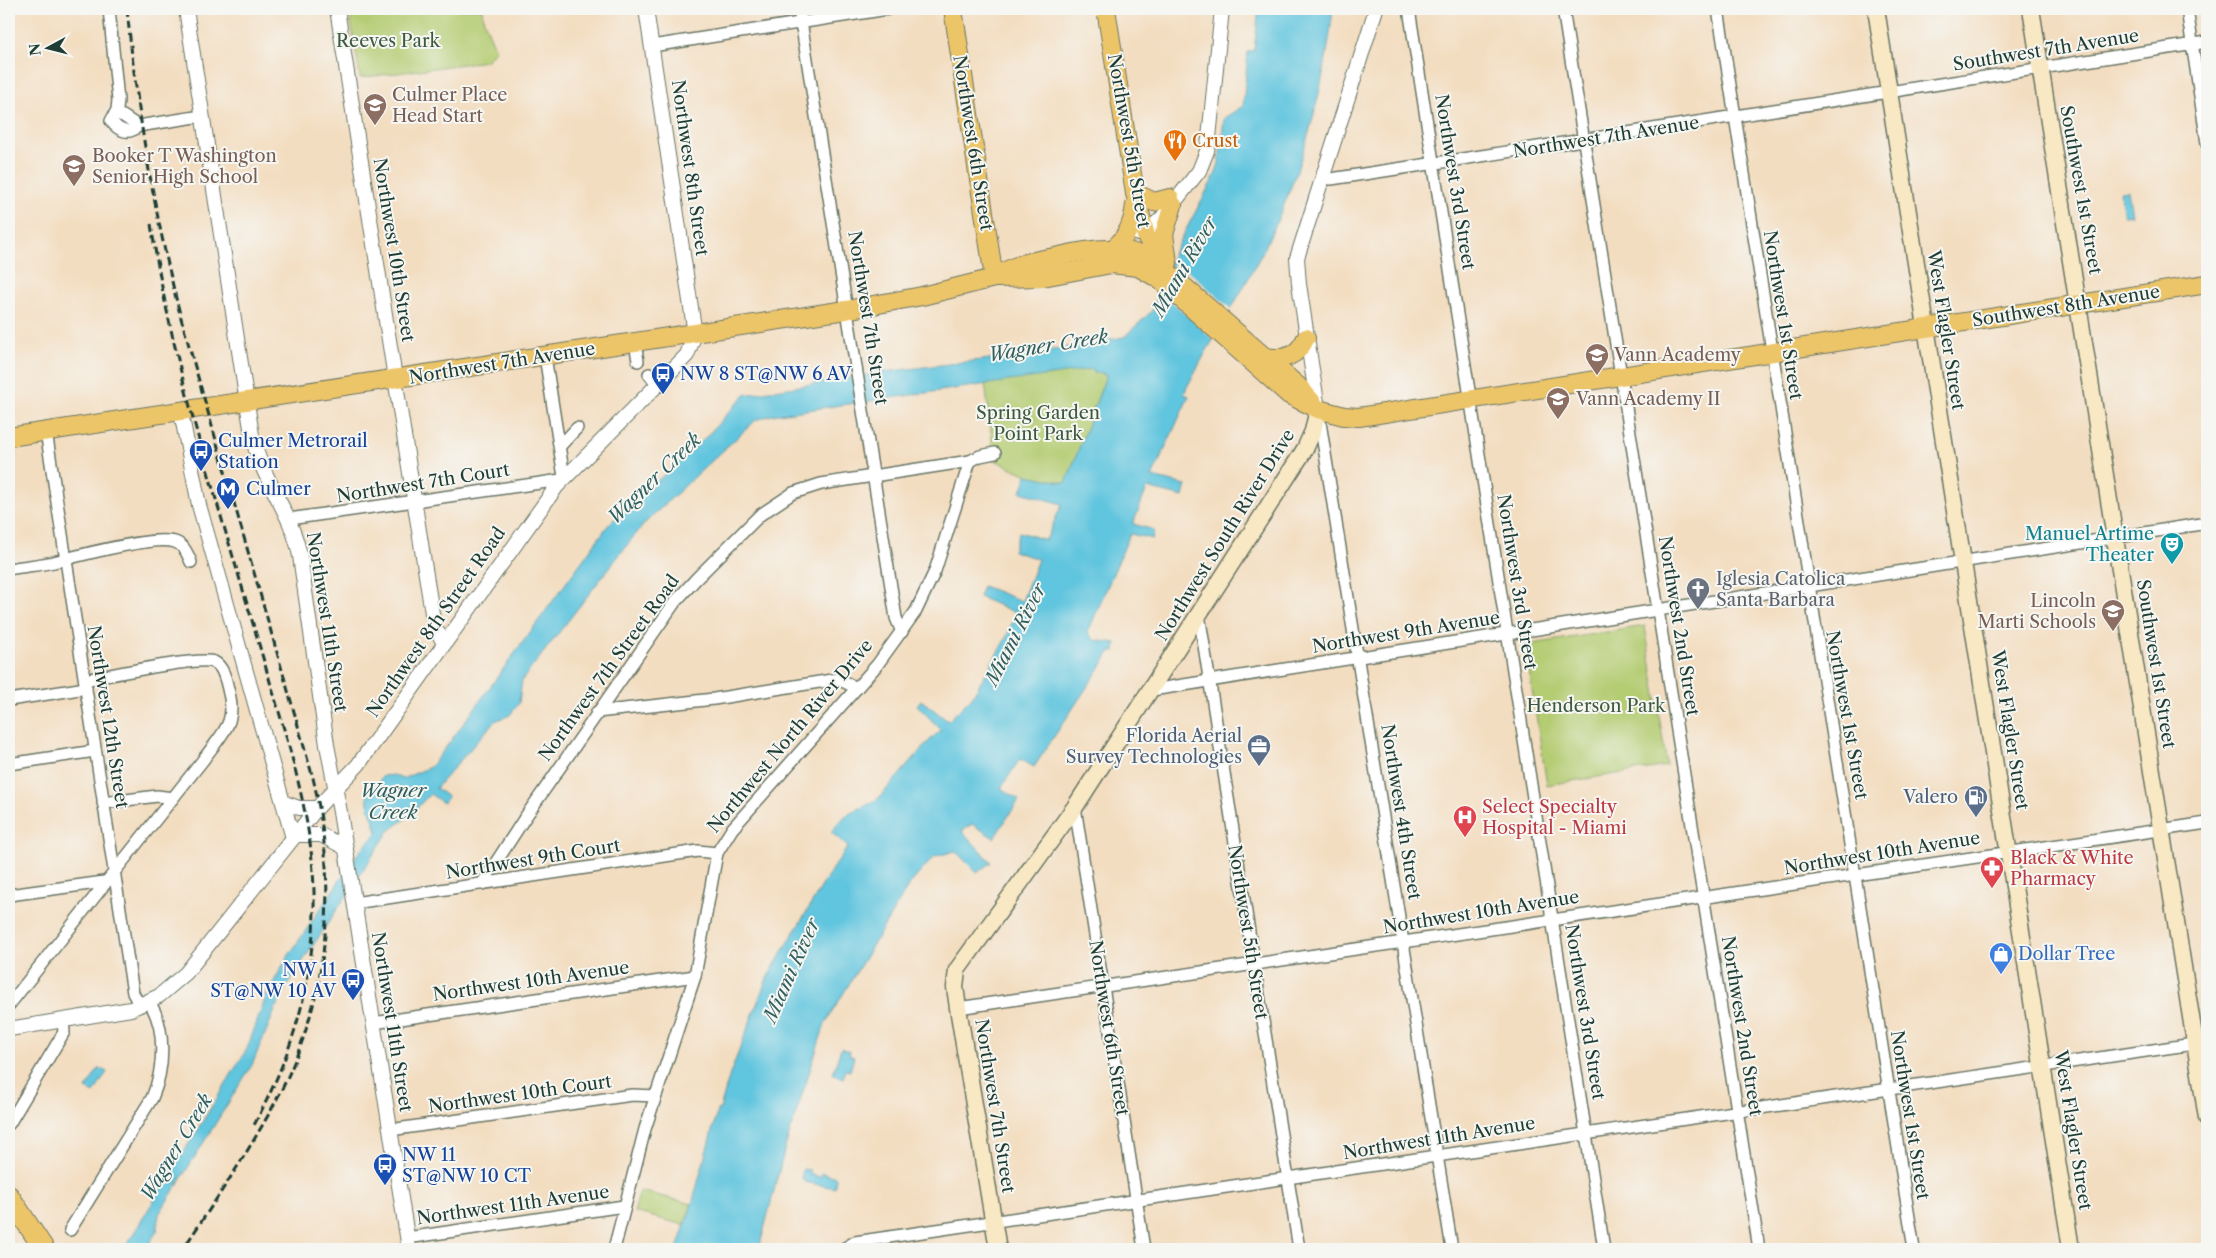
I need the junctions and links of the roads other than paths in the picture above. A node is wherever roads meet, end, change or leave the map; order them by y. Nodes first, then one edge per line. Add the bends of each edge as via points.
1 (109, 9) edge
2 (186, 9) edge
3 (337, 9) edge
4 (646, 9) edge
5 (799, 9) edge
6 (888, 9) edge
7 (953, 9) edge
8 (1106, 9) edge
9 (1222, 9) edge
10 (1376, 9) edge
11 (1409, 9) edge
12 (1563, 9) edge
13 (1718, 9) edge
14 (1876, 9) edge
15 (2031, 9) edge
16 (2186, 9) edge
17 (802, 23) junction
18 (2207, 42) edge
19 (2192, 44) junction
20 (652, 46) junction
21 (2040, 69) junction
22 (1889, 92) junction
23 (202, 116) junction
24 (1734, 117) junction
25 (1584, 140) junction
26 (2207, 143) edge
27 (1434, 164) junction
28 (1322, 178) junction
29 (1135, 193) junction
30 (1171, 202) junction
31 (1144, 230) junction
32 (1116, 248) junction
33 (1152, 255) junction
34 (1167, 271) joint
35 (994, 278) junction
36 (1024, 278) junction
37 (2207, 284) edge
38 (2079, 304) junction
39 (846, 310) junction
40 (1926, 328) junction
41 (695, 334) junction
42 (1306, 338) junction
43 (635, 342) junction
44 (1245, 349) junction
45 (1772, 352) junction
46 (545, 356) junction
47 (1265, 358) junction
48 (638, 362) dead end
49 (649, 374) dead end
50 (1621, 376) junction
51 (394, 380) junction
52 (659, 386) junction
53 (1471, 400) junction
54 (247, 402) junction
55 (1318, 409) junction
56 (181, 412) junction
57 (577, 428) dead end
58 (46, 431) junction
59 (9, 437) edge
60 (560, 446) junction
61 (995, 453) dead end
62 (970, 461) junction
63 (873, 476) junction
64 (563, 478) junction
65 (415, 502) junction
66 (289, 519) junction
67 (2207, 523) edge
68 (2116, 538) junction
69 (66, 558) junction
70 (191, 562) dead end
71 (1963, 563) junction
72 (9, 568) edge
73 (1808, 588) junction
74 (1658, 612) junction
75 (1199, 614) junction
76 (902, 632) junction
77 (1508, 634) junction
78 (444, 643) junction
79 (1359, 657) junction
80 (1208, 681) junction
81 (85, 684) junction
82 (857, 688) junction
83 (1152, 690) junction
84 (9, 700) edge
85 (597, 712) junction
86 (96, 751) junction
87 (9, 764) edge
88 (336, 789) junction
89 (173, 798) junction
90 (103, 803) junction
91 (284, 803) junction
92 (1075, 807) junction
93 (317, 808) junction
94 (2207, 823) edge
95 (2162, 830) junction
96 (295, 836) junction
97 (346, 848) junction
98 (2009, 852) junction
99 (717, 853) junction
100 (114, 870) junction
101 (1854, 875) junction
102 (104, 882) junction
103 (482, 884) junction
104 (9, 895) edge
105 (1703, 898) junction
106 (354, 899) junction
107 (1553, 920) junction
108 (1403, 943) junction
109 (1254, 964) junction
110 (957, 970) joint
111 (694, 976) junction
112 (1103, 987) junction
113 (144, 1004) junction
114 (9, 1005) edge
115 (958, 1008) junction
116 (63, 1020) junction
117 (373, 1023) junction
118 (9, 1029) edge
119 (2202, 1043) edge
120 (2043, 1067) junction
121 (1887, 1089) junction
122 (656, 1096) junction
123 (1738, 1112) junction
124 (2207, 1118) edge
125 (9, 1124) edge
126 (390, 1130) junction
127 (1586, 1134) junction
128 (1437, 1156) junction
129 (1287, 1179) junction
130 (9, 1196) edge
131 (1136, 1202) junction
132 (624, 1206) junction
133 (994, 1222) junction
134 (70, 1230) dead end
135 (408, 1244) edge
136 (44, 1249) edge
137 (614, 1249) edge
138 (843, 1249) edge
139 (998, 1249) edge
140 (1144, 1249) edge
141 (1299, 1249) edge
142 (1452, 1249) edge
143 (1604, 1249) edge
144 (1759, 1249) edge
145 (1914, 1249) edge
146 (2071, 1249) edge

1 - 23 street via 118,100 113,117 123,116 138,126
2 - 23 street, Northwest 11th Street
3 - 51 street, Northwest 10th Street
4 - 20 street, Northwest 8th Street
5 - 17 street, Northwest 7th Street
6 - 17 street
7 - 35 main road, Northwest 6th Street
8 - 29 main road, Northwest 5th Street
9 - 30 street via 1208,145 1202,161 1194,167
10 - 28 street, Northwest South River Drive
11 - 27 street, Northwest 3rd Street
12 - 25 street, Northwest 2nd Street
13 - 24 street, Northwest 1st Street
14 - 22 main road, West Flagler Street
15 - 21 main road, Southwest 1st Street
16 - 19 street
17 - 20 street
17 - 39 street, Northwest 7th Street
18 - 19 street, Southwest 7th Avenue
19 - 21 street, Southwest 7th Avenue
19 - 26 street
20 - 41 street, Northwest 8th Street
21 - 22 street, Southwest 7th Avenue
21 - 38 main road, Southwest 1st Street
22 - 24 street, Northwest 7th Avenue
22 - 40 main road, West Flagler Street
23 - 54 street, Northwest 11th Street
24 - 25 street, Northwest 7th Avenue
24 - 45 street, Northwest 1st Street
25 - 27 street, Northwest 7th Avenue
25 - 50 street, Northwest 2nd Street
27 - 28 street, Northwest 7th Avenue
27 - 53 street, Northwest 3rd Street
28 - 42 street, Northwest South River Drive via 1298,258
29 - 30 main road via 1149,202
29 - 31 main road, Northwest 5th Street
29 - 32 main road via 1133,222
30 - 31 street via 1151,228
30 - 33 main road via 1165,228
31 - 32 street
31 - 33 main road, Northwest 5th Street
32 - 33 main road, Northwest 7th Avenue
32 - 35 main road, Northwest 7th Avenue via 1087,249 1013,266
32 - 36 main road
33 - 34 main road, Northwest 5th Street
33 - 36 main road, Northwest 7th Avenue
33 - 44 main road, Northwest 7th Avenue via 1159,279
34 - 44 main road, Northwest 7th Avenue
35 - 36 main road, Northwest 7th Avenue
35 - 39 main road, Northwest 7th Avenue
37 - 38 main road, Southwest 8th Avenue
38 - 40 main road, Southwest 8th Avenue
38 - 68 main road, Southwest 1st Street
39 - 41 main road, Northwest 7th Avenue
39 - 63 street, Northwest 7th Street
40 - 45 main road, Southwest 8th Avenue
40 - 71 main road, West Flagler Street
41 - 43 main road, Northwest 7th Avenue
41 - 52 street, Northwest 8th Street Road via 687,356
42 - 47 main road via 1295,354 1279,359
42 - 55 street, Northwest South River Drive
43 - 46 main road, Northwest 7th Avenue
43 - 48 street
44 - 47 main road, Northwest 7th Avenue
44 - 55 main road, Northwest 7th Avenue via 1289,395
45 - 50 main road, Southwest 8th Avenue
45 - 73 street, Northwest 1st Street
46 - 51 main road, Northwest 7th Avenue
46 - 60 street
47 - 55 main road, Northwest 7th Avenue via 1298,386
49 - 52 street
50 - 53 main road, Southwest 8th Avenue
50 - 74 street, Northwest 2nd Street
51 - 54 main road, Northwest 7th Avenue
51 - 65 street, Northwest 10th Street
52 - 64 street, Northwest 8th Street Road
53 - 55 main road, Southwest 8th Avenue via 1359,417
53 - 77 street, Northwest 3rd Street
54 - 56 main road, Northwest 7th Avenue
54 - 66 street, Northwest 11th Street via 258,457
55 - 75 main road, Northwest South River Drive via 1314,431 1305,449
55 - 79 street, Northwest 4th Street
56 - 58 main road, Northwest 7th Avenue
56 - 91 street via 199,505
57 - 60 street
58 - 59 main road, Northwest 7th Avenue
58 - 69 street, Northwest 12th Street
60 - 64 street
61 - 62 street, Northwest 7th Street Road
62 - 63 street, Northwest 7th Street Road
62 - 76 street, Northwest North River Drive via 929,586
63 - 76 street, Northwest 7th Street via 896,618
63 - 85 street, Northwest 7th Street Road via 802,489 764,512 680,596
64 - 65 street, Northwest 7th Court
64 - 78 street, Northwest 8th Street Road
65 - 66 street, Northwest 7th Court
65 - 78 street, Northwest 10th Street via 434,626
66 - 88 street, Northwest 11th Street via 300,556
67 - 68 street, Northwest 9th Avenue
68 - 71 street, Northwest 9th Avenue
68 - 95 main road, Southwest 1st Street
69 - 70 street via 165,541 181,545
69 - 72 street
69 - 81 street, Northwest 12th Street
71 - 73 street, Northwest 9th Avenue
71 - 98 main road, West Flagler Street
73 - 74 street, Northwest 9th Avenue
73 - 101 street, Northwest 1st Street
74 - 77 street, Northwest 9th Avenue
74 - 105 street, Northwest 2nd Street
75 - 80 street, Northwest 5th Street
75 - 83 main road, Northwest South River Drive
76 - 82 street, Northwest North River Drive
77 - 79 street, Northwest 9th Avenue
77 - 107 street, Northwest 3rd Street
78 - 88 street, Northwest 8th Street Road via 358,764
79 - 80 street, Northwest 9th Avenue
79 - 108 street, Northwest 4th Street
80 - 83 street, Northwest 9th Avenue
80 - 109 street, Northwest 5th Street
81 - 84 street
81 - 86 street, Northwest 12th Street
81 - 89 street via 190,662 205,661 219,665 231,699 231,720
82 - 85 street via 838,679 714,699
82 - 99 street, Northwest North River Drive via 732,829
83 - 92 main road, Northwest South River Drive
85 - 103 street, Northwest 7th Street Road
86 - 87 street
86 - 90 street, Northwest 12th Street
88 - 93 street, Northwest 8th Street Road
88 - 97 street, Northwest 11th Street
89 - 90 street via 157,796
89 - 100 street
90 - 100 street, Northwest 12th Street
91 - 93 street via 299,808
91 - 96 street
92 - 110 main road, Northwest South River Drive
92 - 112 street, Northwest 6th Street
93 - 96 street, Northwest 8th Street Road
94 - 95 street, Northwest 10th Avenue
95 - 98 street, Northwest 10th Avenue
95 - 119 main road, Southwest 1st Street
96 - 97 street via 321,835
96 - 113 street, Northwest 8th Street Road via 186,973
97 - 106 street, Northwest 11th Street
98 - 101 street, Northwest 10th Avenue
98 - 120 main road, West Flagler Street
99 - 103 street, Northwest 9th Court via 698,851
99 - 111 street, Northwest North River Drive
100 - 102 street
100 - 113 street, Northwest 12th Street via 133,993
101 - 105 street, Northwest 10th Avenue
101 - 121 street, Northwest 1st Street
102 - 104 street
102 - 114 street
103 - 106 street, Northwest 9th Court
105 - 107 street, Northwest 10th Avenue
105 - 123 street, Northwest 2nd Street
106 - 117 street, Northwest 11th Street
107 - 108 street, Northwest 10th Avenue
107 - 127 street, Northwest 3rd Street
108 - 109 street, Northwest 10th Avenue
108 - 128 street, Northwest 4th Street
109 - 112 street, Northwest 10th Avenue
109 - 129 street, Northwest 5th Street
110 - 115 main road, Northwest 7th Street
111 - 117 street, Northwest 10th Avenue
111 - 122 street, Northwest North River Drive
112 - 115 street, Northwest 10th Avenue
112 - 131 street, Northwest 6th Street
113 - 116 street
113 - 134 street, Northwest 12th Street via 157,1016 161,1050 157,1086
115 - 133 main road, Northwest 7th Street
116 - 118 street
116 - 125 street via 64,1032
117 - 126 street, Northwest 11th Street
119 - 120 street, Northwest 11th Avenue
119 - 124 main road, Southwest 1st Street
120 - 121 street, Northwest 11th Avenue
120 - 146 main road, West Flagler Street
121 - 123 street, Northwest 11th Avenue
121 - 145 street, Northwest 1st Street
122 - 126 street, Northwest 10th Court via 632,1095
122 - 132 street, Northwest North River Drive
123 - 127 street, Northwest 11th Avenue
123 - 144 street, Northwest 2nd Street
126 - 135 street, Northwest 11th Street
127 - 128 street, Northwest 11th Avenue
127 - 143 street, Northwest 3rd Street
128 - 129 street, Northwest 11th Avenue
128 - 142 street, Northwest 4th Street
129 - 131 street, Northwest 11th Avenue
129 - 141 street, Northwest 5th Street
130 - 136 highway
131 - 133 street, Northwest 11th Avenue
131 - 140 street, Northwest 6th Street
132 - 135 street, Northwest 11th Avenue
132 - 137 street, Northwest North River Drive
133 - 138 street, Northwest 11th Avenue via 855,1242
133 - 139 main road, Northwest 7th Street

